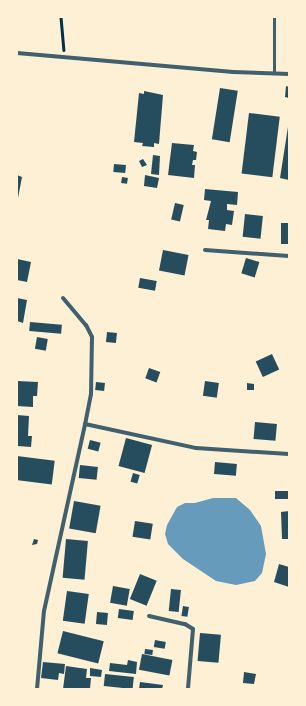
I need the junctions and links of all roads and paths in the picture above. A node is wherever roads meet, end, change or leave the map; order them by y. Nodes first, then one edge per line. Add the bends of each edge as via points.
1 (60, 17) edge
2 (274, 17) edge
3 (17, 53) edge
4 (65, 56) junction
5 (274, 73) junction
6 (289, 74) edge
7 (205, 250) dead end
8 (289, 256) edge
9 (63, 298) dead end
10 (85, 424) junction
11 (289, 454) edge
12 (149, 616) dead end
13 (37, 689) edge
14 (188, 689) edge

1 - 4 path
2 - 5 lane
3 - 4 street
4 - 5 street via 233,72
5 - 6 street
7 - 8 street
9 - 10 street via 86,325 92,338 91,394
10 - 11 street via 196,448
10 - 13 street via 44,611
12 - 14 street via 184,624 193,629

